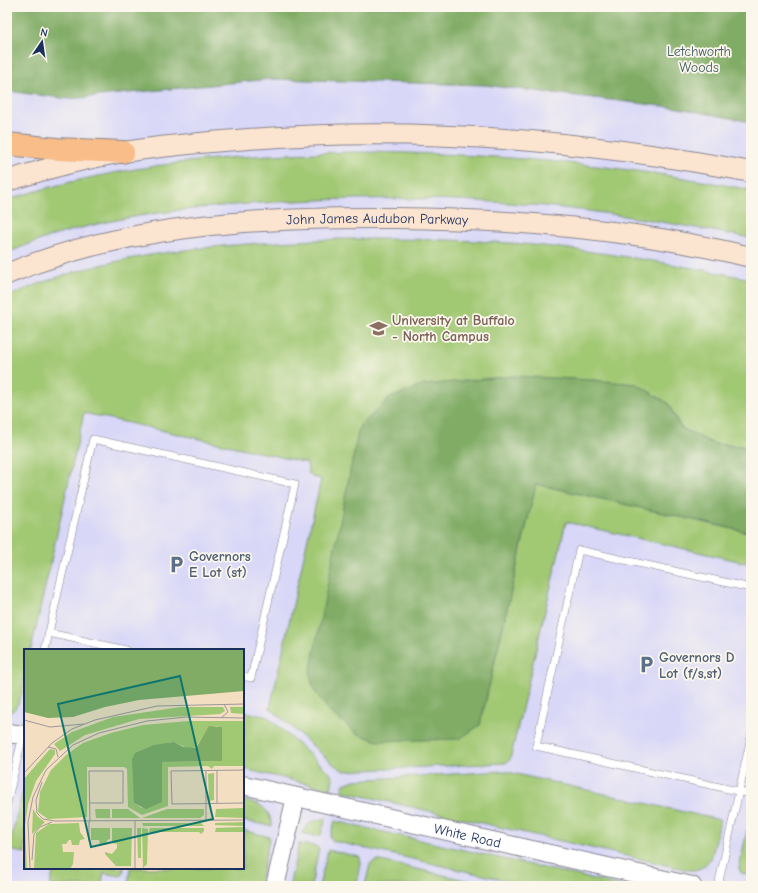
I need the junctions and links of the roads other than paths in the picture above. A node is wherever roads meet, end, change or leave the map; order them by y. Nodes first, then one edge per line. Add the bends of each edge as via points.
1 (7, 144) edge
2 (123, 152) junction
3 (751, 172) edge
4 (7, 181) edge
5 (751, 257) edge
6 (7, 274) edge
7 (751, 588) edge
8 (49, 633) junction
9 (46, 649) edge
10 (121, 649) edge
11 (244, 676) edge
12 (18, 734) edge
13 (751, 737) edge
14 (244, 785) edge
15 (739, 791) junction
16 (751, 794) edge
17 (296, 797) junction
18 (7, 803) edge
19 (275, 886) edge
20 (692, 886) edge
21 (718, 886) edge

1 - 2 highway
2 - 3 main road via 299,135 418,134 586,146
2 - 4 main road via 45,169
5 - 6 main road, John James Audubon Parkway via 661,239 505,221 324,217 150,233 96,243
7 - 15 lane via 579,550 536,746
8 - 9 lane
8 - 10 lane
8 - 11 lane via 93,439 295,484 251,678
12 - 18 lane
13 - 15 lane
14 - 17 street, White Road
15 - 16 lane
15 - 21 lane
17 - 19 street
17 - 20 street, White Road

